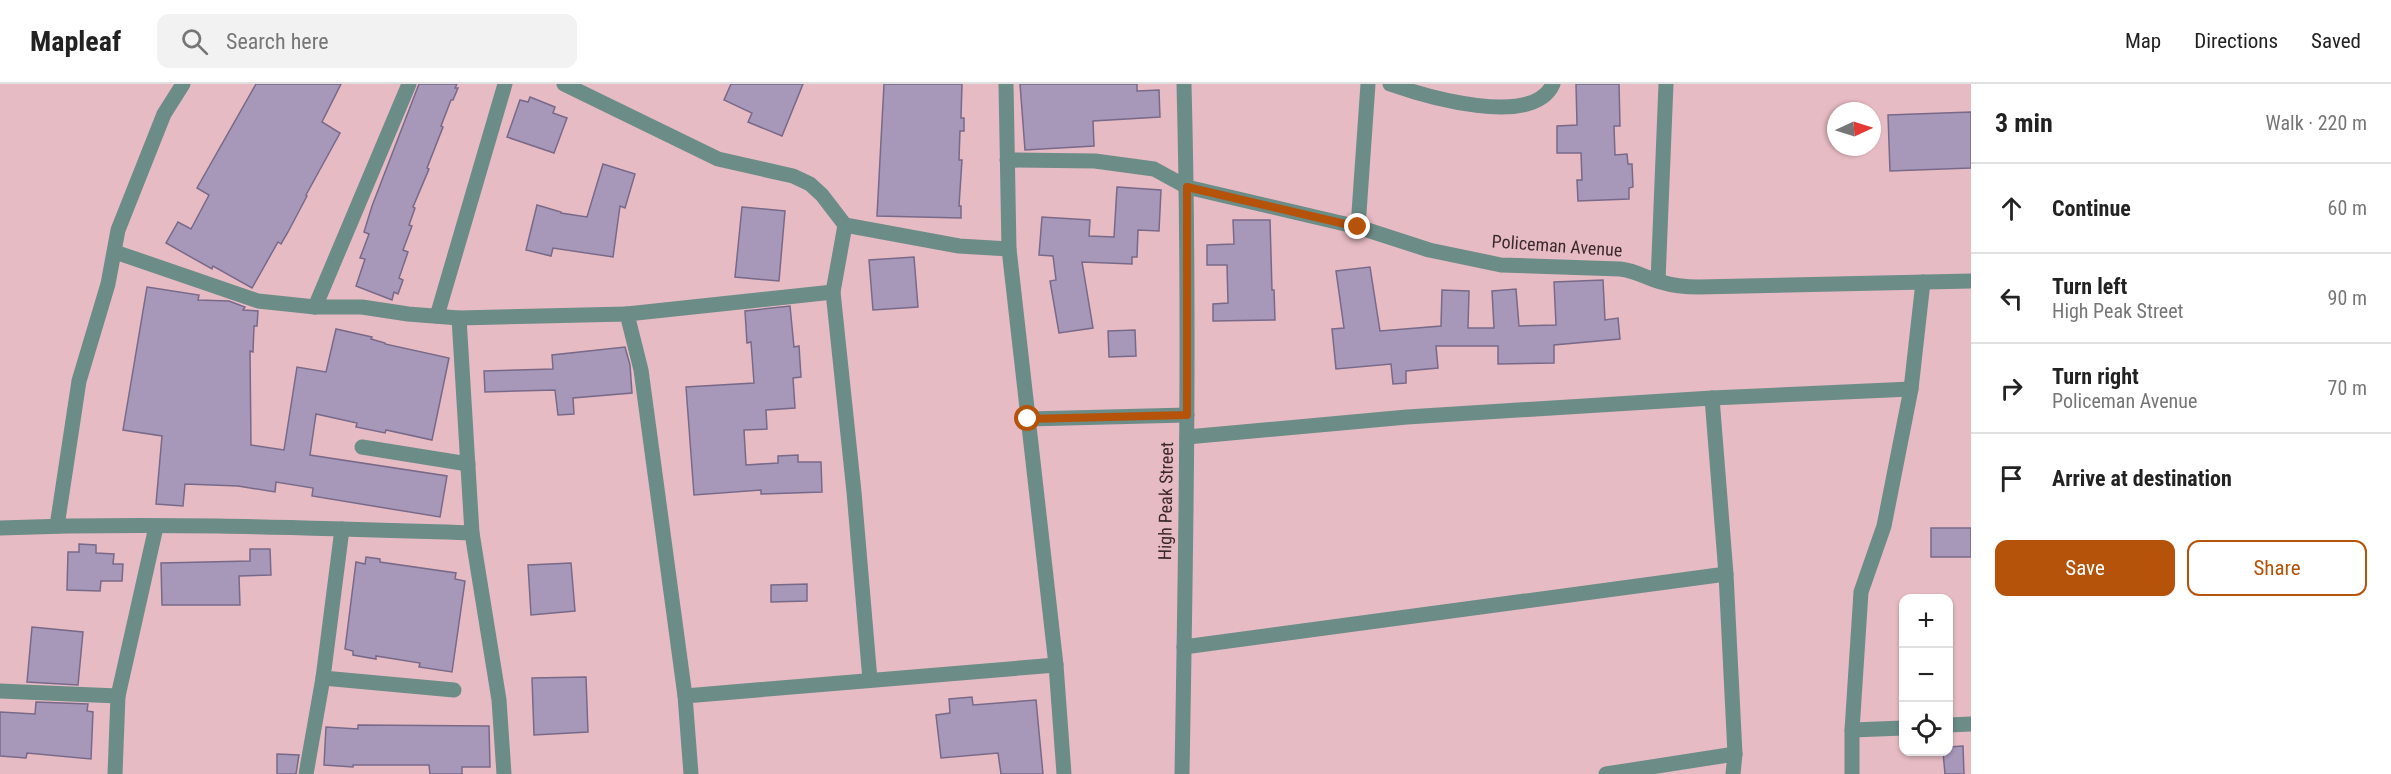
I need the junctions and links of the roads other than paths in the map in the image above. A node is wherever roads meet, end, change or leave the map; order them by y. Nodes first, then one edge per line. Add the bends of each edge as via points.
1 (183, 84) edge
2 (408, 84) edge
3 (505, 84) edge
4 (564, 84) edge
5 (1006, 84) edge
6 (1184, 84) edge
7 (1368, 84) edge
8 (1390, 84) edge
9 (1553, 84) edge
10 (1666, 84) edge
11 (1007, 160) junction
12 (1187, 187) junction
13 (845, 225) junction
14 (1358, 227) junction
15 (1009, 249) junction
16 (115, 252) junction
17 (1658, 281) junction
18 (1971, 281) edge
19 (1923, 282) junction
20 (833, 292) junction
21 (315, 308) junction
22 (627, 314) junction
23 (437, 316) junction
24 (459, 318) junction
25 (1911, 390) junction
26 (1712, 398) junction
27 (1187, 415) junction
28 (1028, 419) junction
29 (1186, 437) junction
30 (362, 447) dead end
31 (468, 464) junction
32 (57, 526) junction
33 (156, 526) junction
34 (0, 528) edge
35 (342, 529) junction
36 (472, 533) junction
37 (1726, 574) junction
38 (1184, 647) junction
39 (1056, 666) junction
40 (323, 678) junction
41 (870, 680) junction
42 (454, 690) dead end
43 (0, 691) edge
44 (118, 696) junction
45 (685, 696) junction
46 (1971, 724) edge
47 (1953, 725) edge
48 (1899, 728) edge
49 (1852, 730) junction
50 (1735, 754) junction
51 (115, 774) edge
52 (306, 774) edge
53 (504, 774) edge
54 (691, 774) edge
55 (1064, 774) edge
56 (1182, 774) edge
57 (1606, 774) edge
58 (1733, 774) edge
59 (1852, 774) edge

1 - 16 street via 164,114 118,230
2 - 21 street
3 - 23 street
4 - 13 street via 718,159 793,176 810,184
5 - 11 street
6 - 12 street, High Peak Street
7 - 14 street
8 - 9 street via 1432,98 1507,109 1536,100
10 - 17 street
11 - 12 street, Policeman Avenue via 1095,161 1154,169
11 - 15 street
12 - 14 street, Policeman Avenue
12 - 27 street, High Peak Street
13 - 15 street via 948,244
13 - 20 street
14 - 17 street, Policeman Avenue via 1429,250 1501,264 1620,269
15 - 28 street
16 - 21 street via 258,301
16 - 32 street via 79,381
17 - 19 street, Policeman Avenue via 1700,287
18 - 19 street, Policeman Avenue
19 - 25 street
20 - 22 street
20 - 41 street
21 - 23 street via 362,308
22 - 24 street
22 - 45 street via 640,370
23 - 24 street
24 - 31 street
25 - 26 street
25 - 49 street via 1884,526 1861,592
26 - 29 street via 1407,417
26 - 37 street
27 - 28 street
27 - 29 street, High Peak Street
28 - 39 street
29 - 38 street, High Peak Street
30 - 31 street
31 - 36 street
32 - 33 street
32 - 34 street
33 - 35 street
33 - 44 street
35 - 36 street
35 - 40 street
36 - 53 street via 499,700
37 - 38 street
37 - 50 street
38 - 56 street, High Peak Street
39 - 41 street
39 - 55 street
40 - 42 street
40 - 52 street
41 - 45 street
43 - 44 street
44 - 51 street
45 - 54 street
46 - 47 street
48 - 49 street
49 - 59 street
50 - 57 street
50 - 58 street

